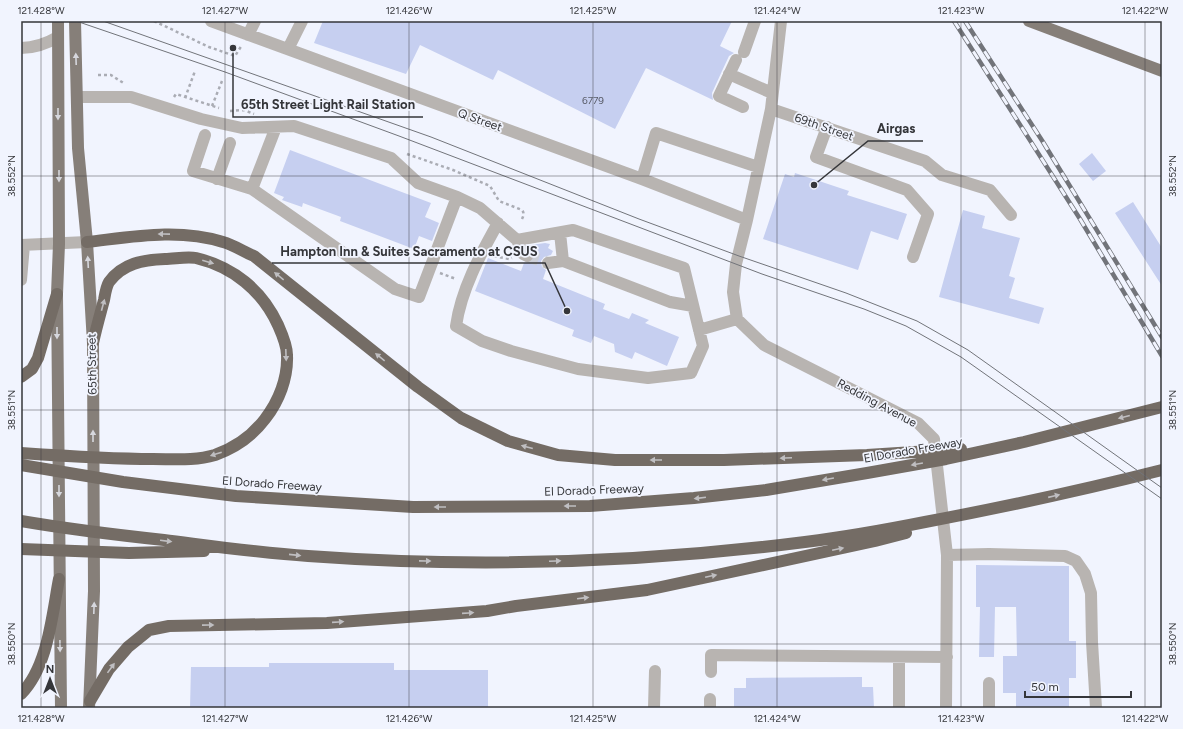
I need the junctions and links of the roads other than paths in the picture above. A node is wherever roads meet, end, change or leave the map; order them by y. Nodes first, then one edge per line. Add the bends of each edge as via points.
1 (58, 21) edge
2 (75, 21) edge
3 (212, 21) edge
4 (255, 21) edge
5 (302, 21) edge
6 (755, 21) edge
7 (781, 21) edge
8 (1029, 21) edge
9 (248, 35) junction
10 (58, 37) junction
11 (21, 48) edge
12 (288, 50) junction
13 (1162, 71) edge
14 (729, 74) junction
15 (772, 93) junction
16 (77, 97) junction
17 (743, 107) dead end
18 (771, 108) junction
19 (276, 127) junction
20 (827, 128) junction
21 (205, 135) dead end
22 (230, 143) dead end
23 (758, 167) junction
24 (217, 179) junction
25 (642, 179) junction
26 (252, 189) junction
27 (457, 197) junction
28 (1011, 215) dead end
29 (747, 220) junction
30 (498, 223) junction
31 (560, 233) junction
32 (517, 240) junction
33 (87, 242) junction
34 (59, 244) junction
35 (22, 245) edge
36 (527, 256) tunnel mouth
37 (913, 257) dead end
38 (563, 261) junction
39 (548, 263) tunnel mouth
40 (21, 274) edge
41 (21, 280) edge
42 (57, 294) junction
43 (693, 306) junction
44 (737, 319) junction
45 (699, 330) junction
46 (93, 343) junction
47 (21, 377) edge
48 (1162, 407) edge
49 (1024, 442) junction
50 (21, 453) edge
51 (21, 465) edge
52 (1162, 470) edge
53 (21, 521) edge
54 (874, 536) junction
55 (21, 548) edge
56 (245, 550) junction
57 (947, 555) junction
58 (59, 579) junction
59 (899, 657) junction
60 (947, 657) junction
61 (655, 671) dead end
62 (711, 672) dead end
63 (989, 683) dead end
64 (21, 694) edge
65 (90, 704) edge
66 (61, 708) edge
67 (654, 708) edge
68 (899, 708) edge
69 (946, 708) edge
70 (989, 708) edge
71 (1096, 708) edge

1 - 10 main road
16 -> 2 main road, 65th Street
3 - 9 street, Q Street
4 - 9 street
5 - 12 street
6 - 14 street
7 - 15 street
8 - 13 main road
9 - 12 street, Q Street
10 - 11 street via 44,45
10 -> 34 main road
12 - 25 street, Q Street
14 - 15 street
14 - 17 street via 719,96
15 - 18 street
16 - 19 street via 131,97 201,119 242,128
16 - 33 main road, 65th Street via 78,148
18 - 20 street, 69th Street
18 - 23 street
19 - 26 street
19 - 27 street via 294,126 391,158 418,183
20 - 28 street, 69th Street via 920,160 934,167 942,175 990,190
20 - 37 street via 816,158 907,190 928,214
21 - 24 street via 193,171
22 - 24 street
23 - 25 street via 656,133
23 - 29 street
24 - 26 street
25 - 29 street, Q Street
26 - 27 street via 395,289 419,297
27 - 30 street via 480,208
29 - 44 street via 736,264 733,292
30 - 32 street
30 - 45 street via 480,254 458,310 456,326 482,341 578,369 648,378 691,373 703,346
31 - 32 street
31 - 38 street
31 - 43 street via 574,230 684,268
32 - 36 street
33 - 34 street
46 -> 33 main road, 65th Street
49 -> 33 highway via 867,455 724,460 615,460 558,455 508,442 460,418 254,256 224,242 192,235 159,233
34 - 35 street
34 - 42 main road
35 - 40 street
38 - 39 street
38 - 43 street via 670,302
40 - 41 street
42 - 47 highway via 38,358 32,369
42 -> 58 main road
43 - 45 street
44 - 45 street
44 - 57 street, Redding Avenue via 764,345 918,423 934,439
46 -> 50 highway via 108,284 119,272 132,264 146,260 194,258 229,270 248,283 272,312 286,346 282,390 272,410 248,437 229,449 202,458 124,459
65 -> 46 main road, 65th Street via 94,591
48 -> 49 highway, El Dorado Freeway
49 -> 51 highway, El Dorado Freeway via 946,459 766,490 702,498 590,506 413,507 236,496 123,482
54 -> 52 highway
53 -> 56 highway
56 -> 54 highway via 373,560 587,560 669,556
65 -> 54 highway via 109,670 128,646 149,630 169,626 327,623 487,611 647,590
55 - 56 highway via 129,553
57 - 60 street, Redding Avenue
57 - 71 street via 1065,556 1076,561 1085,574 1090,593
58 - 64 highway via 39,668
58 -> 66 main road
59 - 60 street
59 - 62 street via 711,655
59 - 68 street
60 - 69 street, Redding Avenue
61 - 67 street
63 - 70 street

